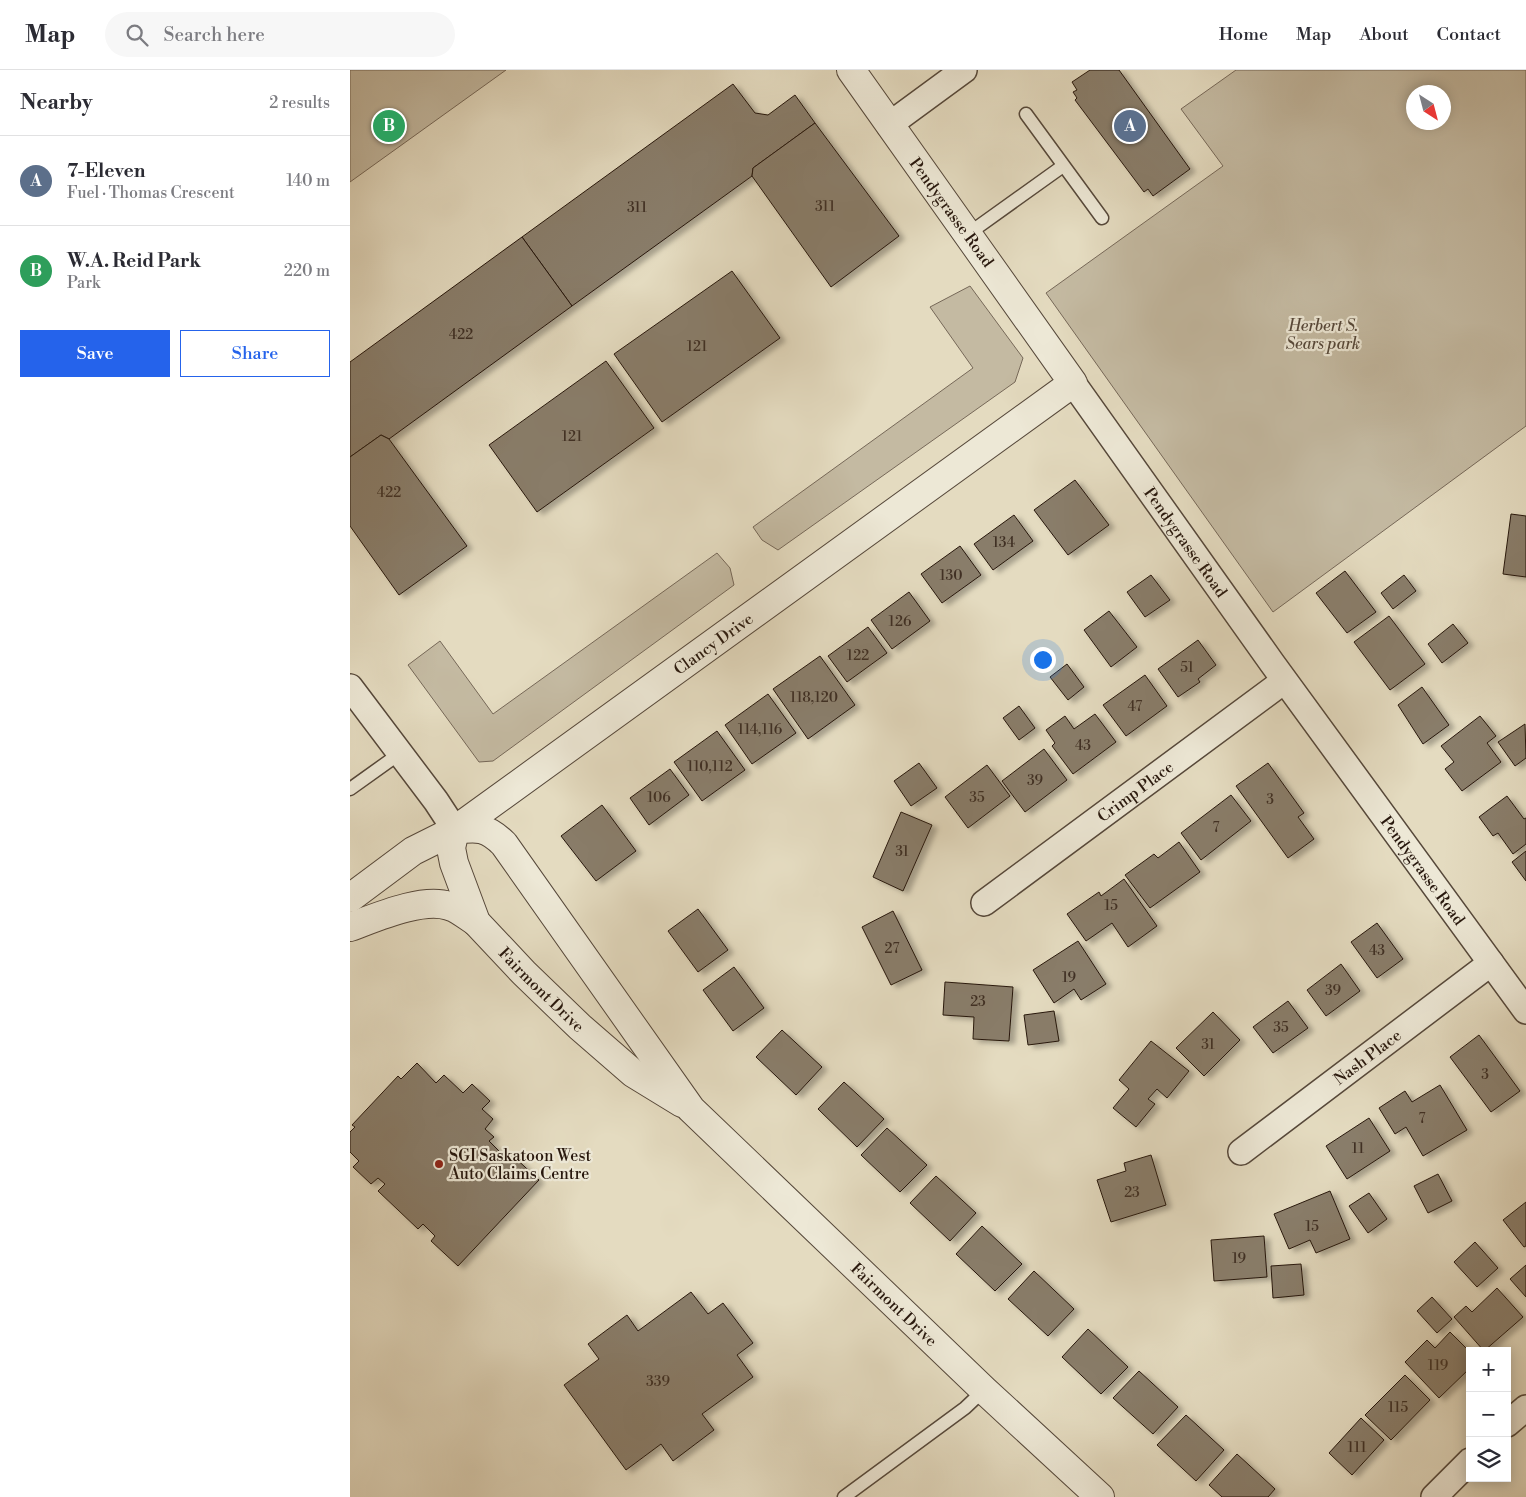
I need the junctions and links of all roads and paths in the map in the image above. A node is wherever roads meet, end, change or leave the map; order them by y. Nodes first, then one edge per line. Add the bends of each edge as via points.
1 (851, 70) edge
2 (964, 70) edge
3 (1026, 114) dead end
4 (889, 125) junction
5 (1063, 166) junction
6 (1102, 218) dead end
7 (968, 234) junction
8 (1073, 383) junction
9 (1284, 681) junction
10 (350, 687) edge
11 (399, 754) junction
12 (350, 789) edge
13 (455, 830) junction
14 (350, 898) edge
15 (984, 903) dead end
16 (476, 922) junction
17 (350, 927) edge
18 (1491, 963) junction
19 (1526, 1011) edge
20 (691, 1109) junction
21 (1241, 1152) dead end
22 (984, 1390) junction
23 (1526, 1408) edge
24 (1511, 1421) edge
25 (1466, 1465) edge
26 (844, 1497) edge
27 (1100, 1497) edge
28 (1434, 1497) edge

1 - 4 street, Pendygrasse Road
2 - 4 street
3 - 5 lane
4 - 7 street, Pendygrasse Road
5 - 6 lane
5 - 7 lane
7 - 8 street, Pendygrasse Road
8 - 9 street, Pendygrasse Road
8 - 13 street, Clancy Drive
9 - 15 street, Crimp Place
9 - 18 street, Pendygrasse Road
10 - 11 street
11 - 12 lane
11 - 13 street
13 - 14 street, Clancy Drive via 413,851
13 - 16 street, Fairmont Drive via 451,848 454,863
13 - 20 street, Fairmont Drive via 477,827 497,838 511,851
16 - 17 street via 449,906 425,905
16 - 20 street, Fairmont Drive via 580,1027 633,1072
18 - 19 street, Pendygrasse Road
18 - 21 street, Nash Place
20 - 22 street, Fairmont Drive
22 - 26 lane via 965,1408
22 - 27 street, Fairmont Drive
23 - 24 street
25 - 28 street

